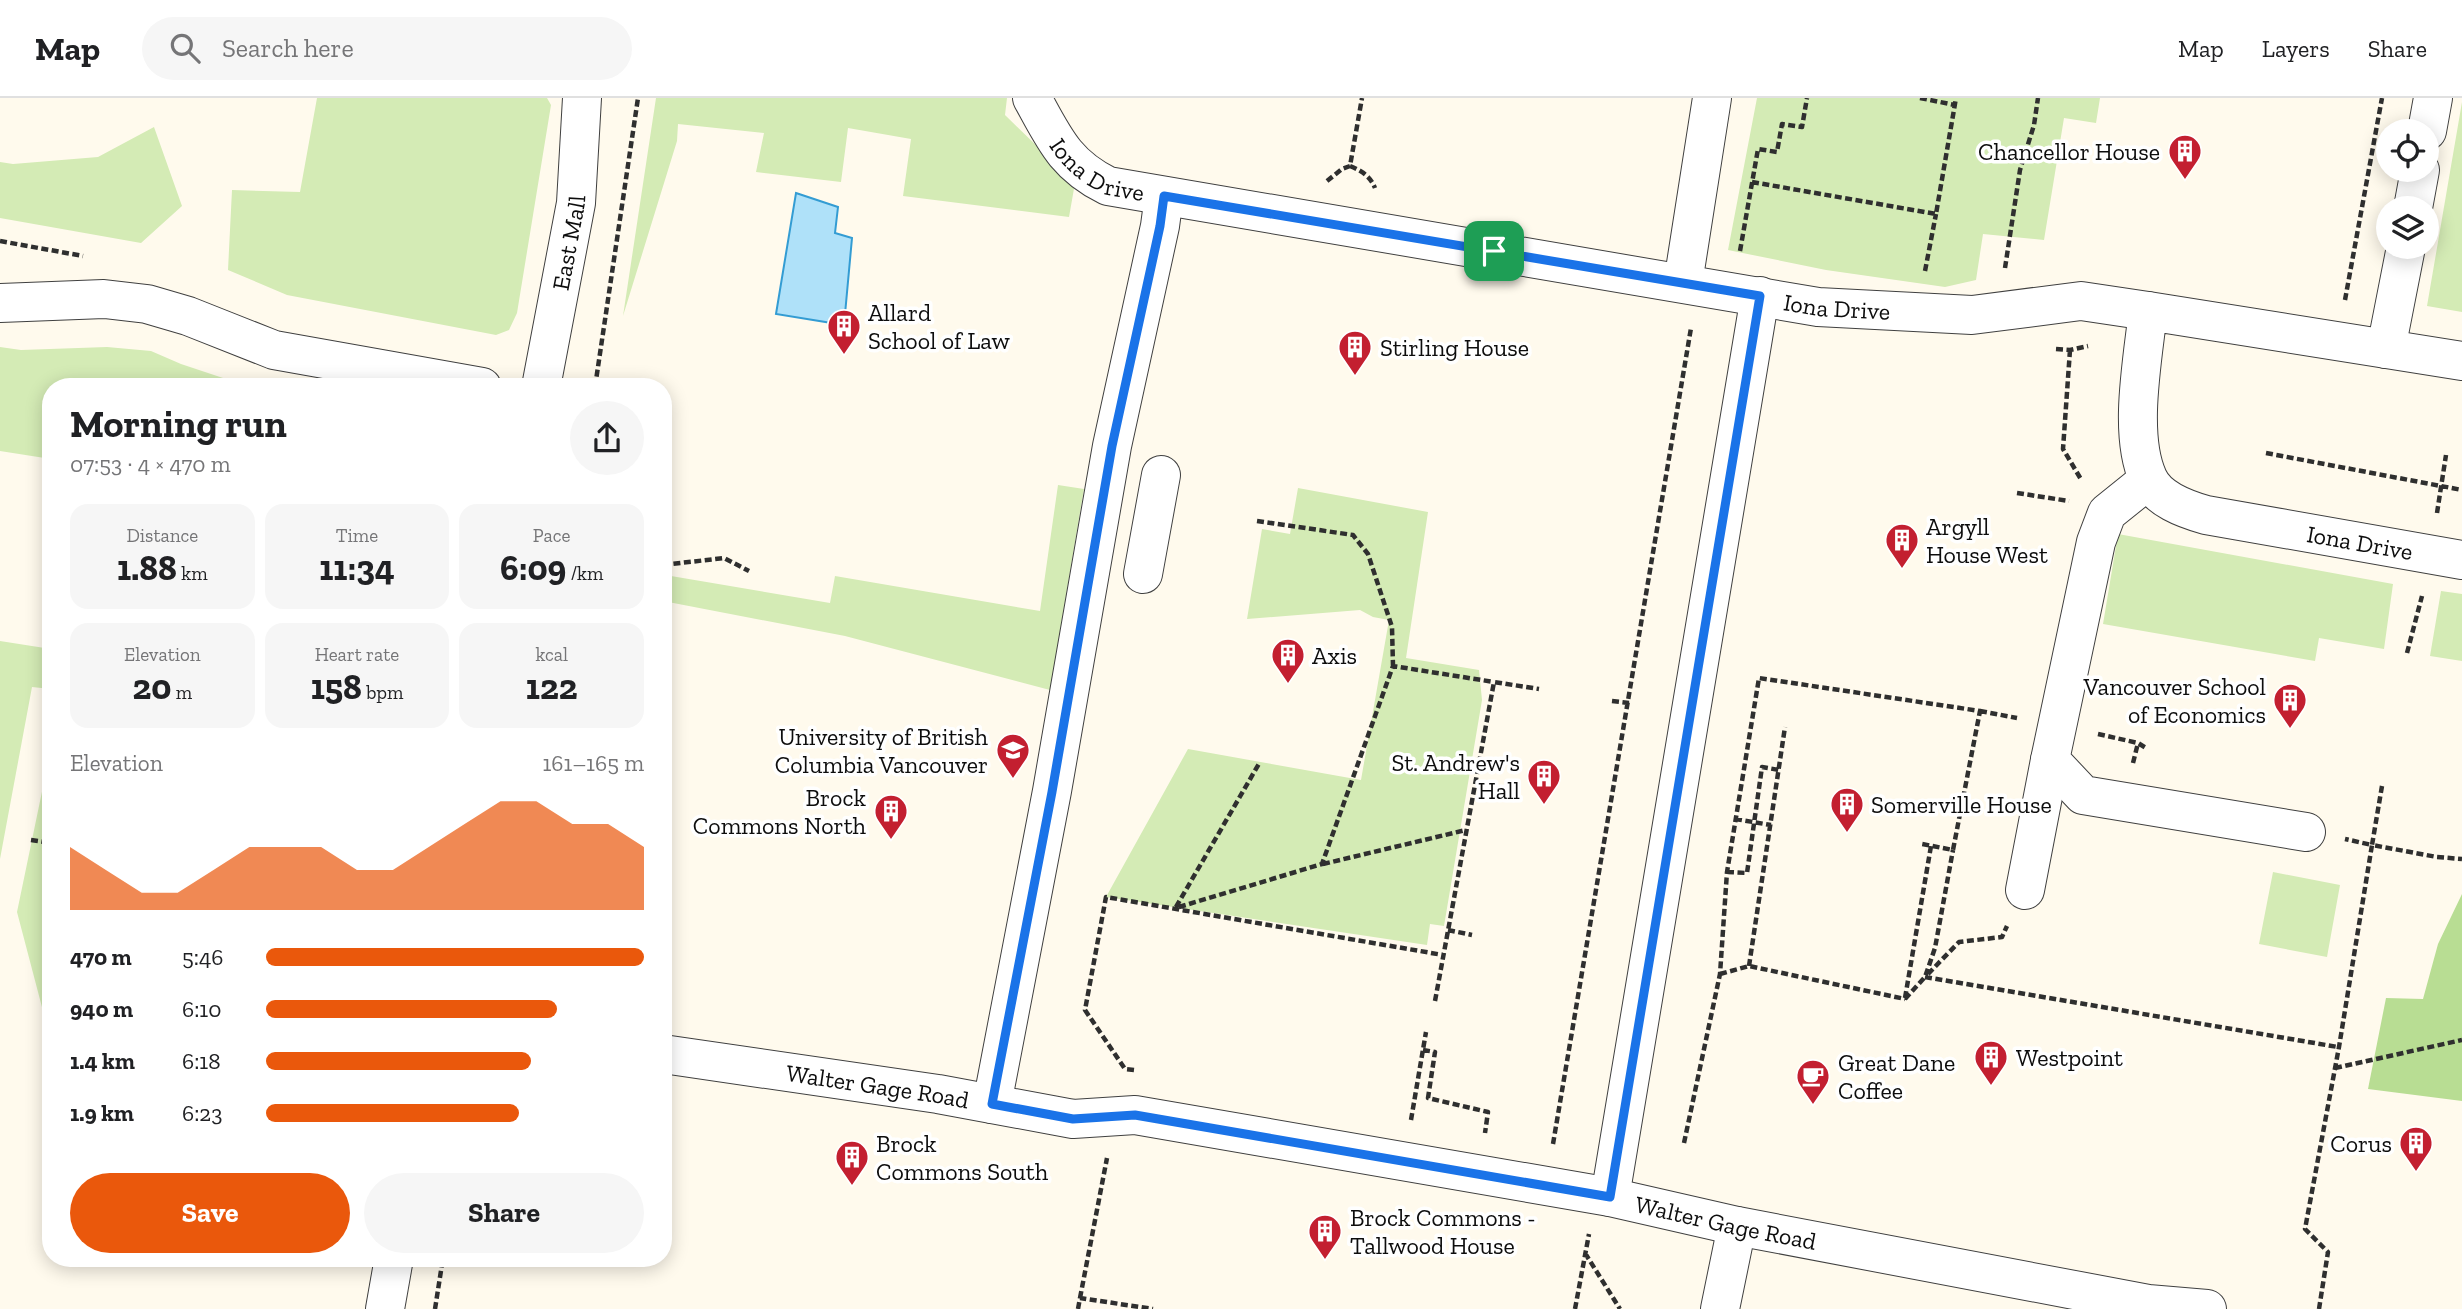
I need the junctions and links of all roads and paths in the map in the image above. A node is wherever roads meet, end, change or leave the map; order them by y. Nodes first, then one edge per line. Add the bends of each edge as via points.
1 (582, 98) edge
2 (638, 98) edge
3 (1032, 98) edge
4 (1362, 98) edge
5 (1712, 98) edge
6 (1807, 98) edge
7 (1920, 98) edge
8 (2038, 98) edge
9 (2382, 98) edge
10 (2433, 98) edge
11 (1955, 101) edge
12 (2429, 119) edge
13 (1350, 166) junction
14 (1752, 182) junction
15 (1325, 184) dead end
16 (1377, 192) dead end
17 (1164, 196) junction
18 (1936, 214) junction
19 (0, 241) edge
20 (1740, 252) dead end
21 (93, 257) dead end
22 (2404, 259) edge
23 (2004, 275) dead end
24 (1923, 283) dead end
25 (1690, 285) junction
26 (1760, 296) junction
27 (0, 303) edge
28 (2344, 304) dead end
29 (2148, 311) junction
30 (2386, 349) junction
31 (2462, 361) edge
32 (431, 378) edge
33 (543, 378) edge
34 (596, 378) edge
35 (2266, 453) dead end
36 (2446, 455) dead end
37 (1161, 475) dead end
38 (2148, 480) junction
39 (2441, 486) junction
40 (2462, 490) edge
41 (2017, 493) dead end
42 (2070, 501) dead end
43 (1257, 521) dead end
44 (2435, 521) dead end
45 (2462, 560) edge
46 (672, 564) edge
47 (749, 571) dead end
48 (1143, 574) dead end
49 (2423, 591) dead end
50 (2407, 653) dead end
51 (1393, 666) junction
52 (1454, 666) dead end
53 (1451, 675) junction
54 (1494, 682) junction
55 (1539, 689) dead end
56 (1612, 701) dead end
57 (1629, 703) junction
58 (1785, 727) dead end
59 (2054, 743) junction
60 (2146, 748) dead end
61 (1260, 762) dead end
62 (1779, 770) junction
63 (2382, 786) dead end
64 (1735, 819) junction
65 (1755, 822) junction
66 (1771, 825) junction
67 (1466, 830) junction
68 (2306, 832) joint
69 (31, 840) dead end
70 (42, 842) edge
71 (1922, 844) dead end
72 (2372, 845) junction
73 (1931, 846) junction
74 (1953, 850) junction
75 (2462, 859) edge
76 (1322, 864) junction
77 (1727, 872) junction
78 (2025, 890) joint
79 (1175, 908) junction
80 (1448, 930) junction
81 (1472, 935) dead end
82 (1443, 956) junction
83 (1749, 966) junction
84 (1720, 974) junction
85 (1925, 977) junction
86 (1905, 999) junction
87 (1435, 1000) dead end
88 (1426, 1032) dead end
89 (2462, 1040) edge
90 (2339, 1047) junction
91 (1423, 1050) junction
92 (672, 1055) edge
93 (2335, 1068) junction
94 (1146, 1073) dead end
95 (992, 1104) junction
96 (1398, 1117) dead end
97 (1115, 1118) junction
98 (1411, 1120) junction
99 (1423, 1122) dead end
100 (1472, 1131) dead end
101 (1485, 1133) junction
102 (1498, 1136) dead end
103 (1684, 1143) dead end
104 (1539, 1144) dead end
105 (1610, 1197) junction
106 (1737, 1226) junction
107 (1589, 1233) dead end
108 (1585, 1253) junction
109 (392, 1267) edge
110 (442, 1267) edge
111 (1080, 1298) junction
112 (385, 1309) edge
113 (435, 1309) edge
114 (1078, 1309) edge
115 (1153, 1309) edge
116 (1575, 1309) edge
117 (1620, 1309) edge
118 (1720, 1309) edge
119 (2207, 1309) edge
120 (2319, 1309) edge

1 - 33 street, East Mall via 576,203
2 - 34 path
3 - 17 street, Iona Drive via 1060,149 1092,178 1108,186
4 - 13 path
5 - 25 street
6 - 14 path via 1802,127 1782,124 1777,152 1758,149
7 - 11 path
8 - 23 path via 2020,170
9 - 28 path
10 - 12 street
11 - 18 path
13 - 15 path
13 - 16 path via 1371,180
14 - 18 path
14 - 20 path
17 - 25 street, Iona Drive
17 - 95 street via 1112,446
18 - 24 path
19 - 21 path
22 - 30 street
25 - 26 street, Iona Drive
25 - 57 path
26 - 29 street, Iona Drive via 1818,307 1972,316 2081,301
26 - 105 street
27 - 32 street via 104,299 147,304 274,350
29 - 30 street, Iona Drive
29 - 38 street via 2138,416
30 - 31 street, Iona Drive
35 - 39 path
36 - 39 path
37 - 48 street
38 - 45 street, Iona Drive via 2183,509 2206,515
38 - 59 street via 2107,513 2096,542
39 - 40 path
39 - 44 path
41 - 42 path
43 - 51 path via 1353,535 1368,554 1392,627
46 - 47 path via 724,558
49 - 50 path
51 - 53 path
51 - 76 path
52 - 53 path
53 - 54 path
54 - 55 path
54 - 67 path
56 - 57 path
57 - 104 path via 1553,1147
58 - 62 path
59 - 60 path via 2138,743
59 - 68 street via 2083,795
59 - 78 street
61 - 79 path
62 - 65 path via 1762,767
62 - 66 path
63 - 72 path
64 - 65 path
64 - 74 path via 1759,678 1980,711
64 - 77 path
65 - 66 path
65 - 77 path via 1747,873
66 - 83 path
67 - 76 path
67 - 80 path
68 - 72 path
69 - 70 path
71 - 73 path
72 - 75 path
72 - 90 path
73 - 74 path
73 - 86 path
74 - 85 path via 1935,948
76 - 79 path
77 - 84 path
78 - 85 path via 2001,937 1959,942
79 - 82 path
79 - 94 path via 1105,897 1089,985 1085,1010 1125,1069
80 - 81 path
80 - 82 path
82 - 87 path
83 - 84 path
83 - 86 path
84 - 103 path
85 - 86 path
85 - 90 path
88 - 91 path
89 - 93 path
90 - 93 path
91 - 98 path
91 - 101 path via 1435,1052 1428,1098 1488,1112
92 - 95 street, Walter Gage Road
93 - 120 path via 2305,1229 2328,1252
95 - 97 street, Walter Gage Road via 1073,1119
96 - 98 path
97 - 105 street, Walter Gage Road via 1135,1115
97 - 111 path
98 - 99 path
100 - 101 path
101 - 102 path
105 - 106 street, Walter Gage Road
106 - 118 street
106 - 119 street, Walter Gage Road via 2148,1304
107 - 108 path
108 - 116 path
108 - 117 path
109 - 112 street
110 - 113 path
111 - 114 path
111 - 115 path

